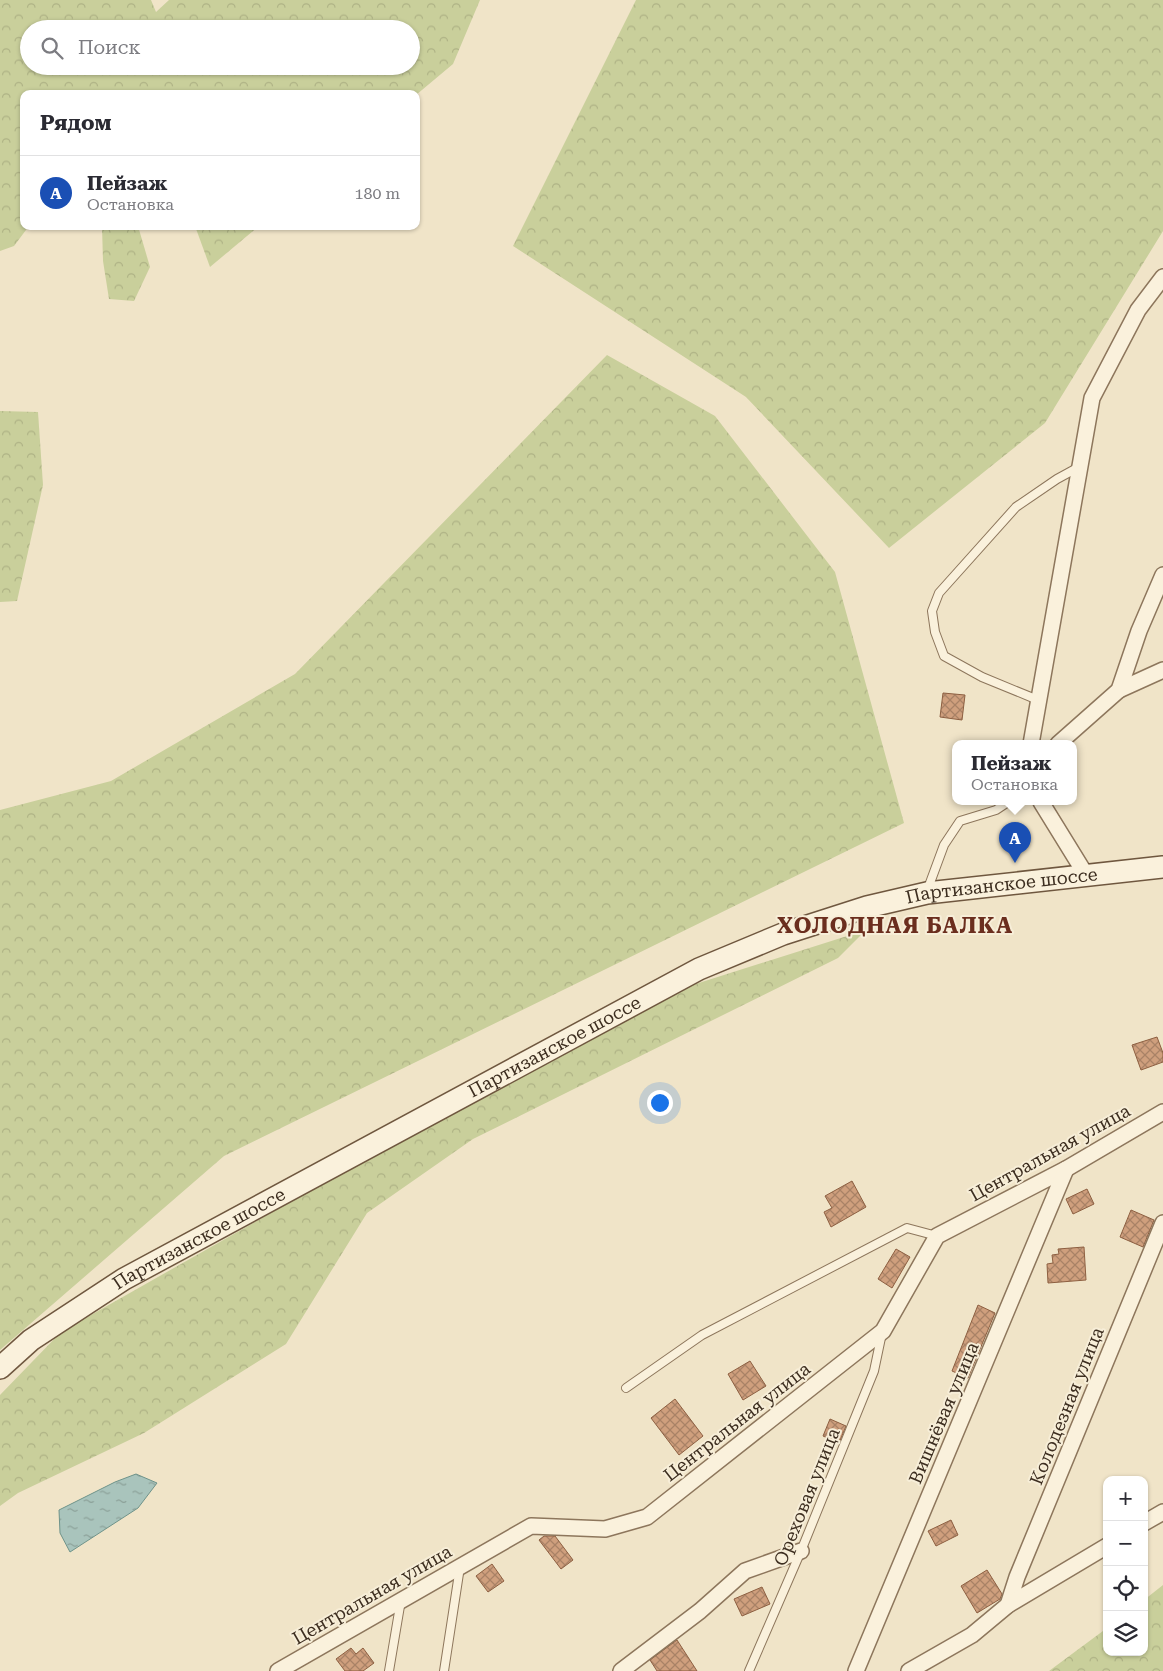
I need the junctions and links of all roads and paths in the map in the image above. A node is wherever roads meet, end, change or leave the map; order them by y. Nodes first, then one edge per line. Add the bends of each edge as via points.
1 (1163, 277) edge
2 (1080, 466) junction
3 (1163, 575) edge
4 (1163, 670) edge
5 (1119, 690) junction
6 (1038, 700) junction
7 (1032, 740) edge
8 (1063, 740) edge
9 (1004, 805) edge
10 (1043, 805) edge
11 (1163, 868) edge
12 (1086, 875) junction
13 (927, 893) junction
14 (1163, 1112) edge
15 (1066, 1169) junction
16 (1163, 1223) edge
17 (936, 1236) junction
18 (883, 1331) junction
19 (0, 1368) edge
20 (626, 1388) dead end
21 (1163, 1512) edge
22 (1147, 1521) edge
23 (1103, 1548) edge
24 (801, 1551) junction
25 (460, 1565) junction
26 (401, 1600) junction
27 (1008, 1605) junction
28 (278, 1671) edge
29 (389, 1671) edge
30 (444, 1671) edge
31 (621, 1671) edge
32 (750, 1671) edge
33 (856, 1671) edge
34 (909, 1671) edge

1 - 2 street via 1138,310 1092,398
2 - 6 street
2 - 6 lane via 1016,507 939,593 932,611 935,632 944,656 982,677
3 - 5 street
4 - 5 street
5 - 8 street
6 - 7 street
9 - 13 lane via 960,821 944,845
10 - 12 street
11 - 12 main road, Партизанское шоссе
12 - 13 main road, Партизанское шоссе
13 - 19 main road, Партизанское шоссе via 867,907 783,934 699,969 124,1279 31,1340
14 - 15 street, Центральная улица
15 - 17 street, Центральная улица
15 - 33 street, Вишнёвая улица
16 - 27 street, Колодезная улица
17 - 18 street, Центральная улица
17 - 20 lane via 907,1228 702,1335
18 - 24 lane, Ореховая улица via 874,1371
18 - 25 street, Центральная улица via 647,1517 605,1529 531,1526
21 - 22 street
23 - 27 street
24 - 31 street via 745,1571 700,1611
24 - 32 lane, Ореховая улица
25 - 26 street, Центральная улица
25 - 30 lane
26 - 28 street, Центральная улица
26 - 29 lane
27 - 34 street via 972,1636

